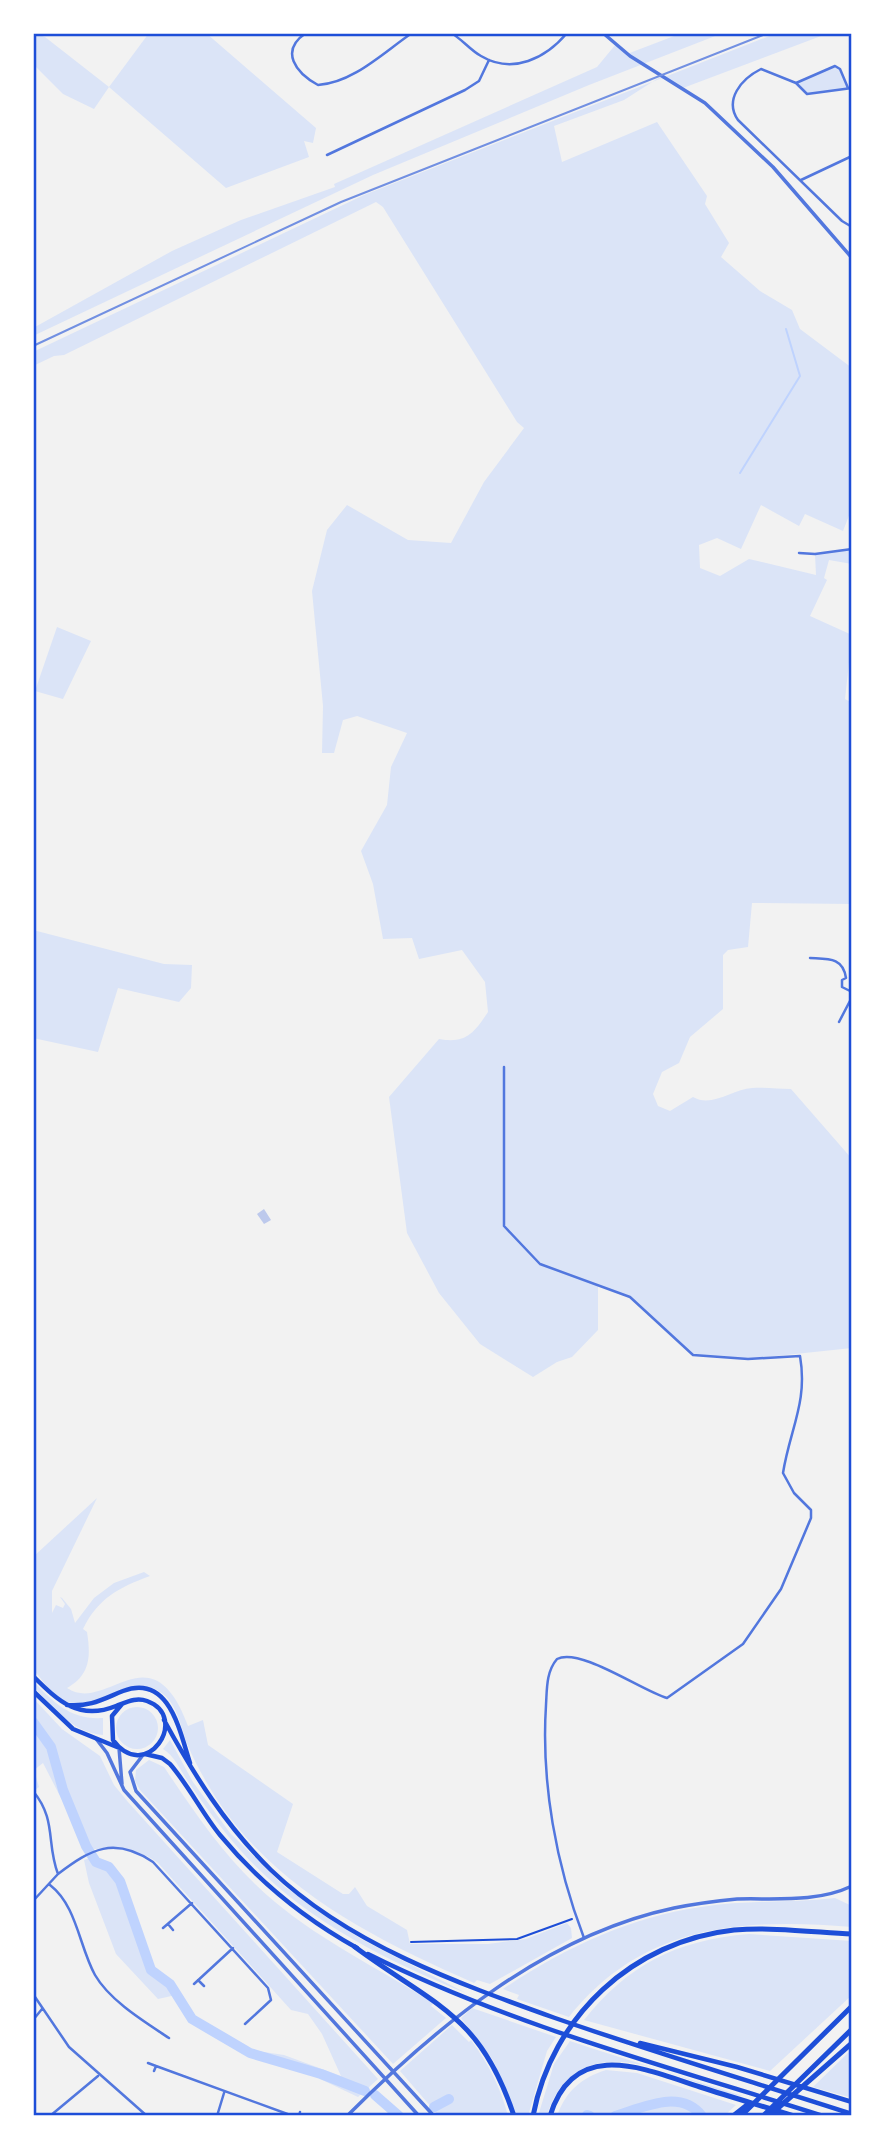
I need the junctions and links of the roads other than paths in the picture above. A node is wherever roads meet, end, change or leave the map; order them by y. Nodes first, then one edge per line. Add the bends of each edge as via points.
1 (306, 33) edge
2 (412, 33) edge
3 (451, 33) edge
4 (567, 33) edge
5 (603, 33) edge
6 (489, 60) junction
7 (796, 83) junction
8 (850, 88) edge
9 (327, 155) dead end
10 (852, 156) edge
11 (801, 180) junction
12 (852, 227) edge
13 (851, 257) edge
14 (852, 549) edge
15 (799, 553) dead end
16 (810, 958) dead end
17 (852, 977) edge
18 (846, 978) junction
19 (852, 992) edge
20 (852, 997) edge
21 (838, 1022) dead end
22 (504, 1067) dead end
23 (33, 1676) edge
24 (33, 1691) edge
25 (122, 1704) junction
26 (65, 1705) junction
27 (164, 1720) junction
28 (97, 1740) junction
29 (119, 1748) junction
30 (144, 1754) junction
31 (194, 1774) junction
32 (124, 1790) junction
33 (33, 1791) edge
34 (209, 1870) junction
35 (58, 1874) junction
36 (201, 1877) junction
37 (50, 1885) junction
38 (852, 1886) edge
39 (33, 1901) edge
40 (192, 1903) junction
41 (168, 1924) junction
42 (163, 1928) dead end
43 (173, 1930) dead end
44 (852, 1934) edge
45 (584, 1939) junction
46 (355, 1947) junction
47 (233, 1948) junction
48 (198, 1980) junction
49 (194, 1984) dead end
50 (204, 1986) dead end
51 (33, 1994) edge
52 (852, 2006) edge
53 (42, 2009) junction
54 (33, 2020) edge
55 (245, 2024) dead end
56 (852, 2029) edge
57 (599, 2033) junction
58 (163, 2034) junction
59 (160, 2038) dead end
60 (169, 2038) dead end
61 (852, 2043) edge
62 (148, 2063) dead end
63 (156, 2066) junction
64 (154, 2071) dead end
65 (99, 2075) junction
66 (764, 2092) junction
67 (224, 2093) junction
68 (852, 2102) edge
69 (852, 2114) edge
70 (50, 2116) edge
71 (147, 2116) edge
72 (217, 2116) edge
73 (293, 2116) edge
74 (347, 2116) edge
75 (419, 2116) edge
76 (434, 2116) edge
77 (514, 2116) edge
78 (533, 2116) edge
79 (550, 2116) edge
80 (733, 2116) edge
81 (741, 2116) edge
82 (763, 2116) edge
83 (769, 2116) edge
84 (793, 2116) edge
85 (823, 2116) edge

1 - 2 street via 293,45 291,55 294,66 318,85 332,85 394,49
3 - 6 street
4 - 6 street via 547,54 524,64
5 - 13 street via 630,56 693,94 750,145
6 - 9 street via 479,81
7 - 8 street via 807,94
7 - 8 street via 835,66
7 - 11 street via 761,69 731,102 738,120
10 - 11 street
11 - 12 street
14 - 15 street
16 - 18 street via 835,959 845,967
17 - 18 street
18 - 19 street via 842,987
20 - 21 street
22 - 45 street via 504,1226 540,1264 629,1297 693,1355 800,1356 804,1381 800,1415 783,1473 812,1513 781,1589 743,1644 671,1697 569,1657 553,1664 548,1675 543,1745 555,1831
23 - 26 highway
24 - 28 highway via 64,1723
25 - 26 highway via 89,1711
25 - 27 highway via 147,1701
25 - 29 highway via 110,1724
26 - 31 highway via 94,1704 134,1689 156,1693 172,1709
27 - 30 highway via 159,1744
27 - 31 highway
28 - 29 highway
28 - 32 street
29 - 30 highway
29 - 32 street
30 - 34 street via 131,1768 132,1786
30 - 46 highway via 170,1765 222,1837 265,1883
31 - 57 highway via 228,1824 272,1871 353,1929 469,1986
32 - 36 street
33 - 35 street via 48,1815
34 - 36 street
34 - 76 street
35 - 37 street
35 - 40 street via 94,1849 121,1849 145,1857
36 - 75 street
37 - 39 street
37 - 58 street via 65,1900 93,1976
38 - 45 street via 817,1896 727,1900 675,1908
40 - 41 street
40 - 47 street
41 - 42 street
41 - 43 street
44 - 78 highway via 752,1929 685,1941 627,1969 581,2011 554,2053
45 - 74 street via 527,1969 466,2010
46 - 77 highway via 443,2006 465,2027 496,2071
46 - 85 highway via 498,2010
47 - 48 street
47 - 55 street via 271,1993 271,2000
48 - 49 street
48 - 50 street
51 - 53 street
52 - 66 highway
53 - 54 street
53 - 65 street via 69,2047
56 - 82 highway
57 - 68 highway via 737,2067
57 - 69 highway
58 - 59 street
58 - 60 street
61 - 83 highway
62 - 63 street
63 - 64 street
63 - 67 street
65 - 70 street
65 - 71 street
66 - 80 highway
66 - 81 highway
67 - 72 street
67 - 73 street
79 - 84 highway via 560,2093 576,2076 590,2068 617,2064

